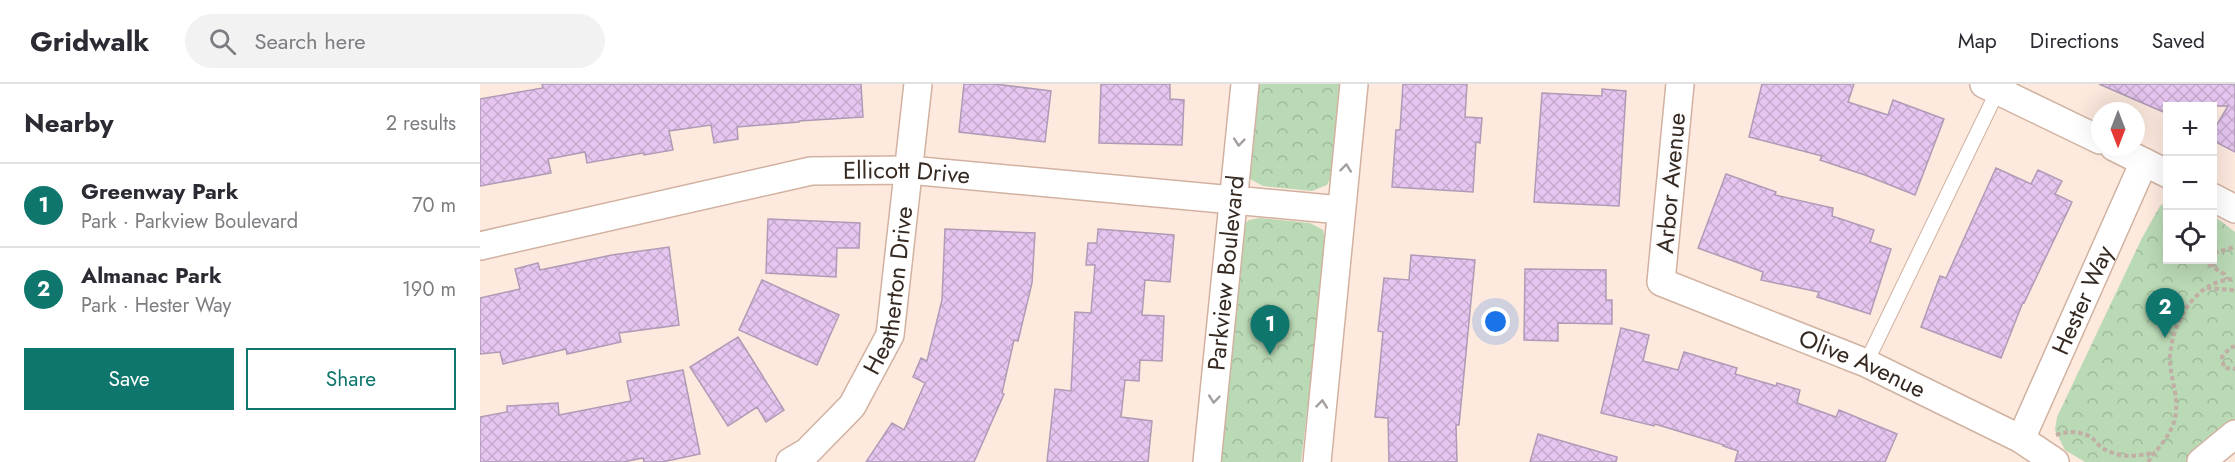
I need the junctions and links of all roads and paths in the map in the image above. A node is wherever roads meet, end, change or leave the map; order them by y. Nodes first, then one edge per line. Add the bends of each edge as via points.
1 (918, 84) edge
2 (1245, 84) edge
3 (1354, 84) edge
4 (1680, 84) edge
5 (1991, 87) edge
6 (2091, 136) edge
7 (2132, 156) edge
8 (2156, 168) edge
9 (909, 170) junction
10 (1233, 200) junction
11 (2217, 200) edge
12 (2235, 209) edge
13 (1341, 210) junction
14 (480, 246) edge
15 (2235, 248) edge
16 (2208, 264) edge
17 (2213, 267) junction
18 (2227, 279) junction
19 (2235, 279) edge
20 (1661, 282) joint
21 (2206, 288) junction
22 (2235, 292) edge
23 (2235, 346) edge
24 (1866, 363) junction
25 (2235, 369) edge
26 (2235, 434) edge
27 (2021, 439) junction
28 (2054, 449) edge
29 (2155, 452) junction
30 (790, 462) edge
31 (1207, 462) edge
32 (1317, 462) edge
33 (2148, 462) edge
34 (2201, 462) edge

1 - 9 street, Heatherton Drive
2 -> 10 street, Parkview Boulevard
13 -> 3 street
4 - 20 street, Arbor Avenue
5 - 6 street
5 - 24 lane
7 - 8 street
8 - 27 street, Hester Way
9 - 10 street, Ellicott Drive
9 - 14 street, Ellicott Drive via 811,171
9 - 30 street, Heatherton Drive via 890,334 852,406 807,452
10 - 13 street, Ellicott Drive
10 -> 31 street, Parkview Boulevard
11 - 12 street
32 -> 13 street
15 - 17 path via 2213,254
16 - 17 path
17 - 18 path
18 - 19 path
18 - 21 path
20 - 24 street, Olive Avenue
21 - 22 path
21 - 29 path via 2189,302 2178,326 2170,356 2176,412 2172,430
23 - 25 path via 2222,357 2224,368
24 - 27 street, Olive Avenue
26 - 34 street
27 - 28 street, Olive Avenue
28 - 29 path via 2069,431 2090,437 2101,448 2118,455 2138,457
29 - 33 path

